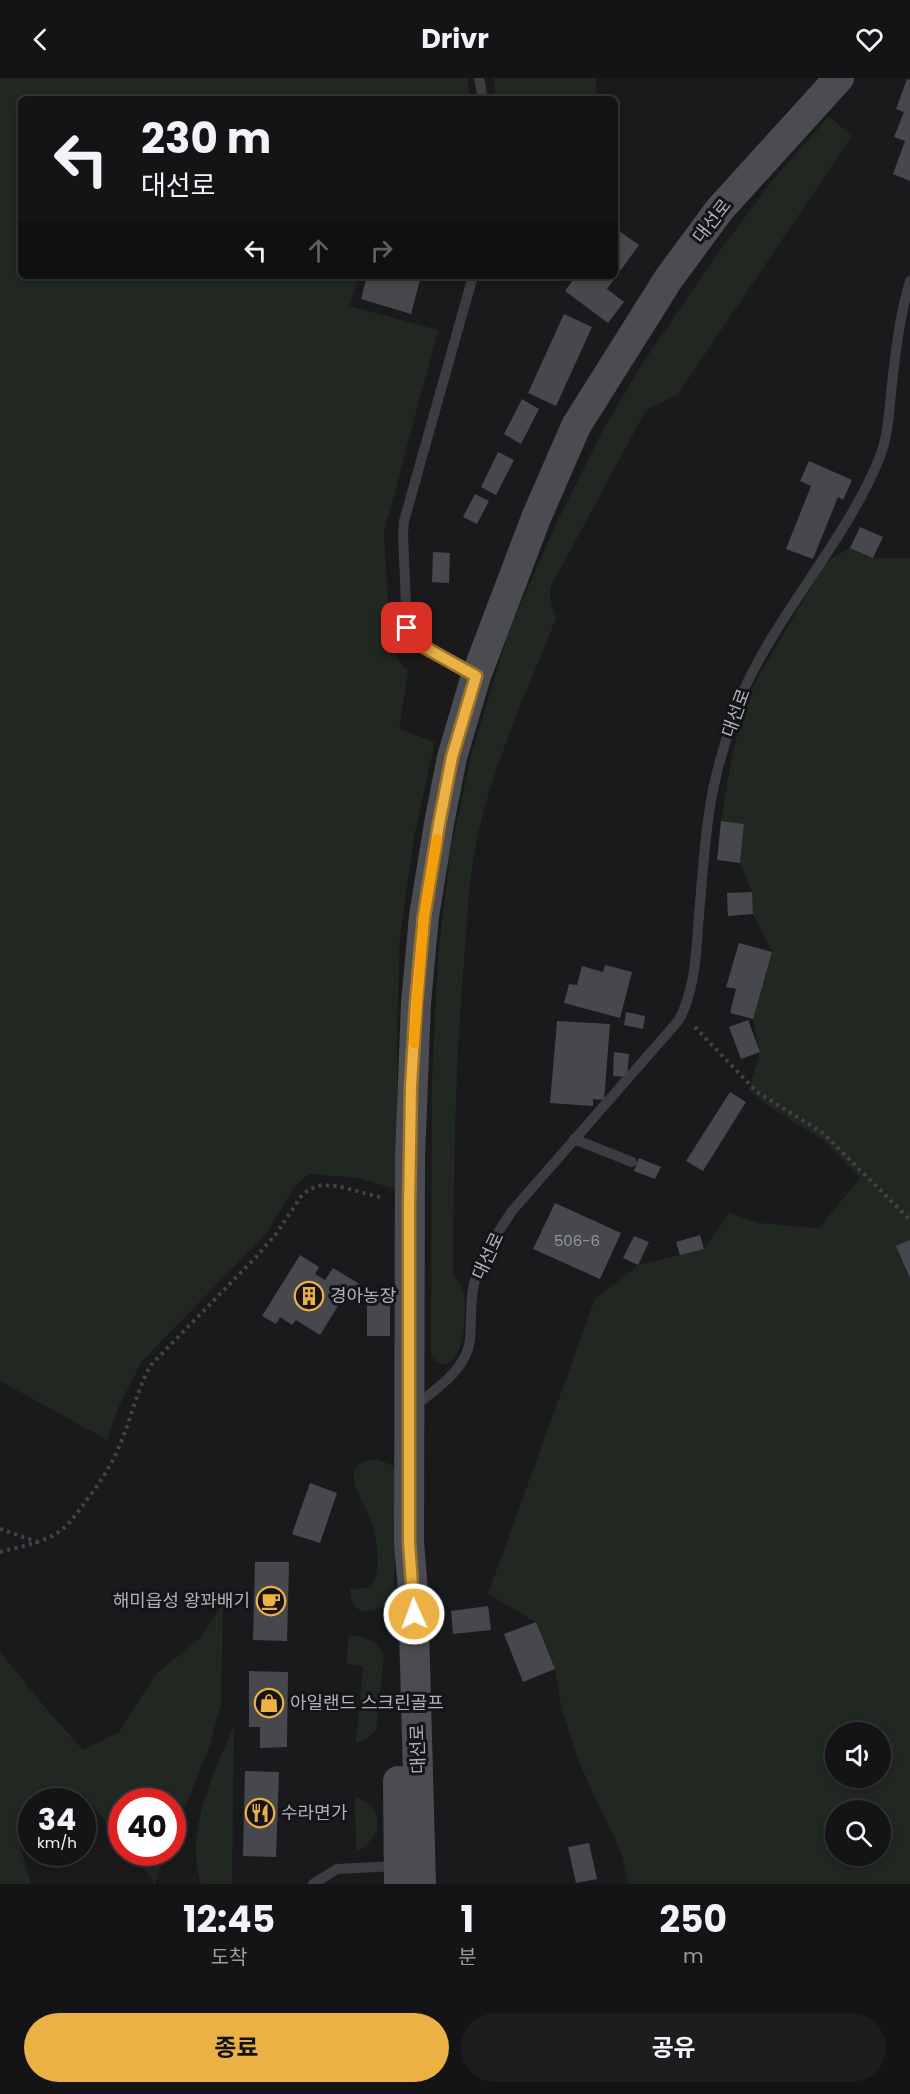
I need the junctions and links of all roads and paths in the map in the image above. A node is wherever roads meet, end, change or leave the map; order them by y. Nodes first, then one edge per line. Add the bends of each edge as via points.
1 (479, 78) edge
2 (839, 78) edge
3 (482, 96) edge
4 (472, 279) edge
5 (910, 281) edge
6 (476, 676) junction
7 (683, 1013) junction
8 (574, 1139) junction
9 (632, 1162) dead end
10 (409, 1207) junction
11 (910, 1220) edge
12 (409, 1410) junction
13 (0, 1529) edge
14 (38, 1542) junction
15 (0, 1552) edge
16 (407, 1878) edge
17 (313, 1884) edge

1 - 3 lane
2 - 6 street, 대선로 via 720,209 669,278 576,426
4 - 6 lane via 403,535 410,637
5 - 7 lane, 대선로 via 880,457 850,514 758,662 732,721 711,793 695,970
6 - 10 street, 대선로 via 452,757 424,916 411,1087
7 - 8 lane, 대선로
7 - 11 path via 757,1092 823,1133
8 - 9 lane
8 - 12 lane, 대선로 via 491,1243 477,1271 470,1340 460,1365
10 - 12 street, 대선로
10 - 14 path via 338,1186 322,1185 302,1195 262,1250 151,1365 112,1463 64,1530
12 - 16 street, 대선로 via 413,1591
13 - 14 path
14 - 15 path
16 - 17 lane, 대선로 via 336,1869

